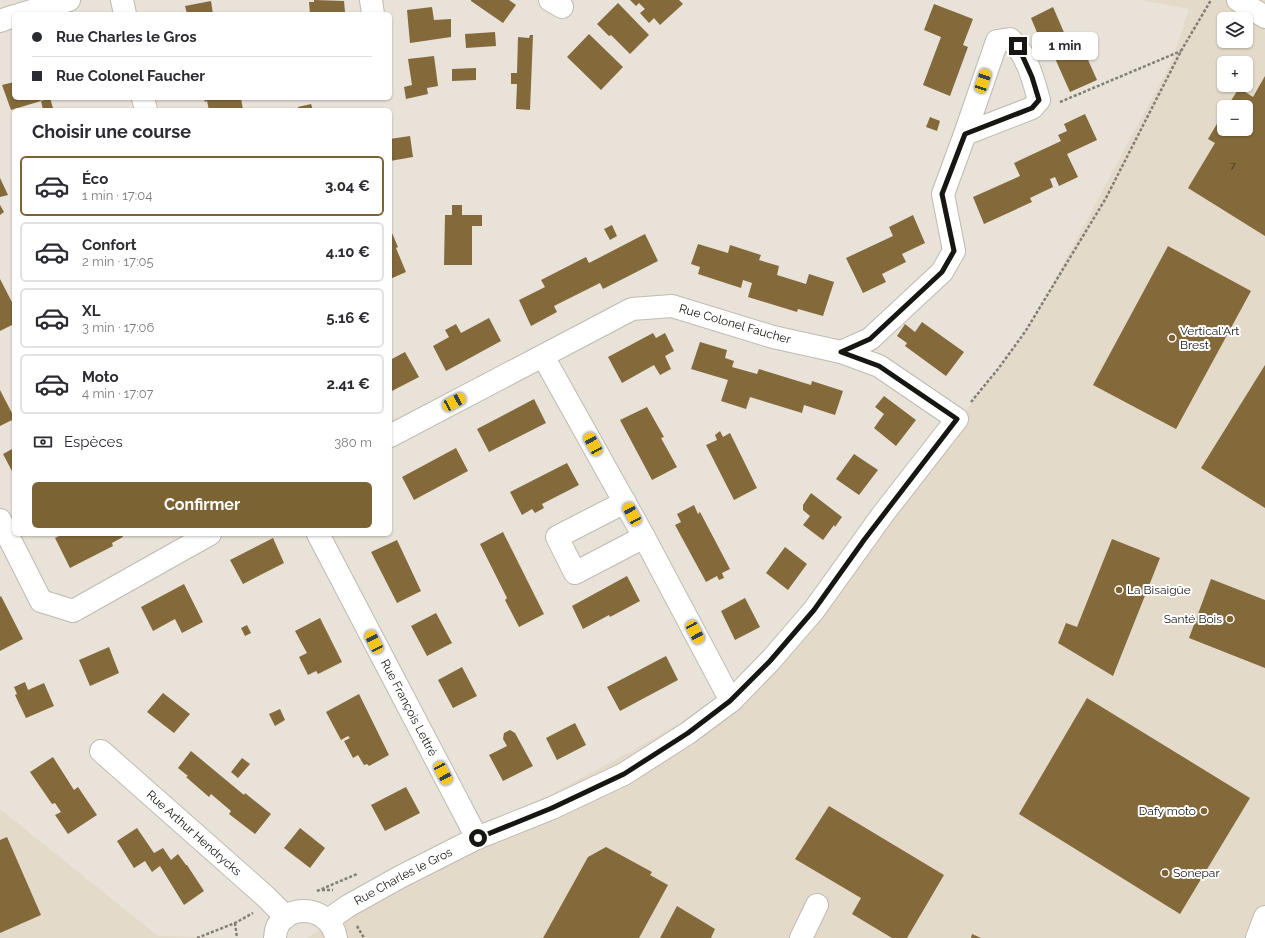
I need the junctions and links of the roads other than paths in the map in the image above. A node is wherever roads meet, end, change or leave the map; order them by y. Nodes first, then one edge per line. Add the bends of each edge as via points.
1 (69, 0) edge
2 (122, 0) edge
3 (371, 0) edge
4 (1238, 0) edge
5 (28, 12) edge
6 (125, 12) edge
7 (373, 12) edge
8 (12, 17) edge
9 (1265, 17) edge
10 (0, 21) edge
11 (965, 134) junction
12 (841, 352) junction
13 (543, 356) junction
14 (957, 419) joint
15 (392, 435) edge
16 (625, 502) junction
17 (0, 520) edge
18 (206, 536) edge
19 (319, 536) edge
20 (644, 537) junction
21 (730, 701) junction
22 (101, 751) dead end
23 (478, 838) junction
24 (817, 905) dead end
25 (286, 917) junction
26 (1265, 917) edge
27 (332, 929) edge
28 (275, 938) edge
29 (801, 938) edge
30 (1257, 938) edge

1 - 5 street
2 - 6 street
3 - 7 street
4 - 9 street
8 - 10 street
11 - 11 street via 996,41 1010,39 1018,46 1039,100 1032,108
11 - 12 street via 942,194 954,251 942,272 870,339
12 - 13 street, Rue Colonel Faucher via 773,337 672,306 632,309
12 - 14 street, Rue Colonel Faucher via 879,366
13 - 15 street, Rue Colonel Faucher
13 - 16 street
14 - 21 street, Rue Charles le Gros via 878,521 814,610 770,661
16 - 20 street
16 - 20 street via 557,537 575,573
17 - 18 street via 41,601 73,611
19 - 23 street, Rue François Lettré
20 - 21 street
21 - 23 street, Rue Charles le Gros via 688,733 624,774 552,808
22 - 25 street, Rue Arthur Hendrycks
23 - 27 street, Rue Charles le Gros via 348,906
24 - 29 street
25 - 27 street via 303,910 317,913
25 - 28 street via 279,925
26 - 30 street

